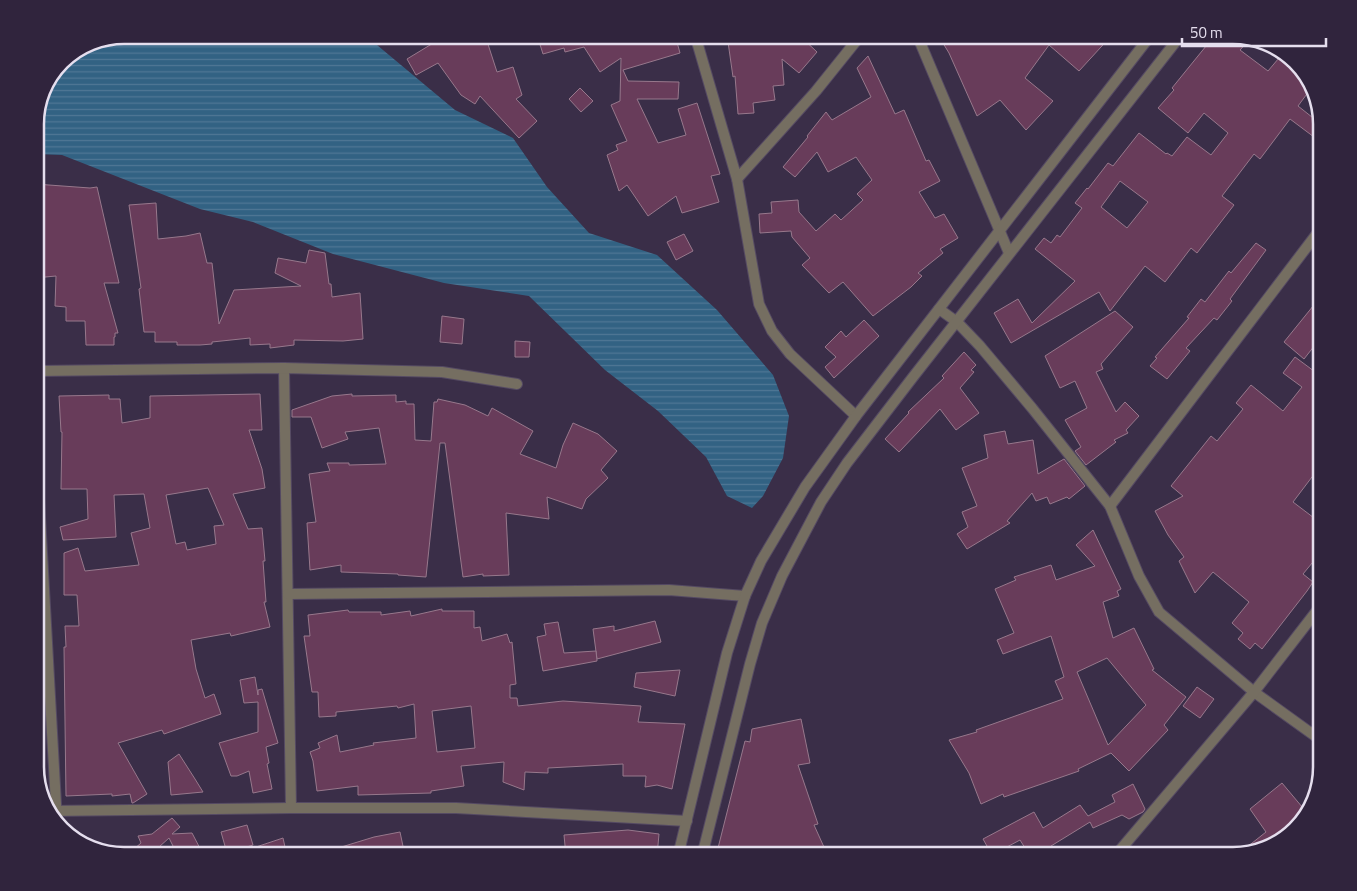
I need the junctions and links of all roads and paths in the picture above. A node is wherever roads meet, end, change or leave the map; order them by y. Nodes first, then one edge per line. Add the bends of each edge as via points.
1 (699, 44) edge
2 (854, 44) edge
3 (921, 44) edge
4 (1144, 44) edge
5 (1174, 44) edge
6 (737, 179) junction
7 (999, 231) junction
8 (1313, 239) edge
9 (1009, 253) junction
10 (939, 309) junction
11 (957, 322) junction
12 (284, 368) junction
13 (44, 371) edge
14 (517, 384) dead end
15 (856, 416) junction
16 (1110, 506) junction
17 (288, 594) junction
18 (745, 596) junction
19 (1313, 616) edge
20 (44, 621) edge
21 (1254, 692) junction
22 (1313, 735) edge
23 (52, 802) edge
24 (291, 808) junction
25 (60, 815) edge
26 (687, 821) junction
27 (680, 847) edge
28 (704, 847) edge
29 (1123, 847) edge

1 - 6 street
2 - 6 street
3 - 7 street
4 - 7 street
5 - 9 street
6 - 15 street via 759,304 772,331 790,354
7 - 9 street
7 - 10 street
8 - 16 street
9 - 11 street
10 - 11 street
10 - 15 street
11 - 16 street via 1032,408
11 - 28 street via 847,463 821,502 782,576 762,623 750,664
12 - 13 street
12 - 14 street via 442,372
12 - 17 street
15 - 18 street via 805,486 761,561
16 - 21 street via 1139,576 1159,612
17 - 18 street via 669,590
17 - 24 street
18 - 26 street via 727,653
19 - 21 street
20 - 23 street
21 - 22 street
21 - 29 street
24 - 25 street
24 - 26 street via 456,808
26 - 27 street

